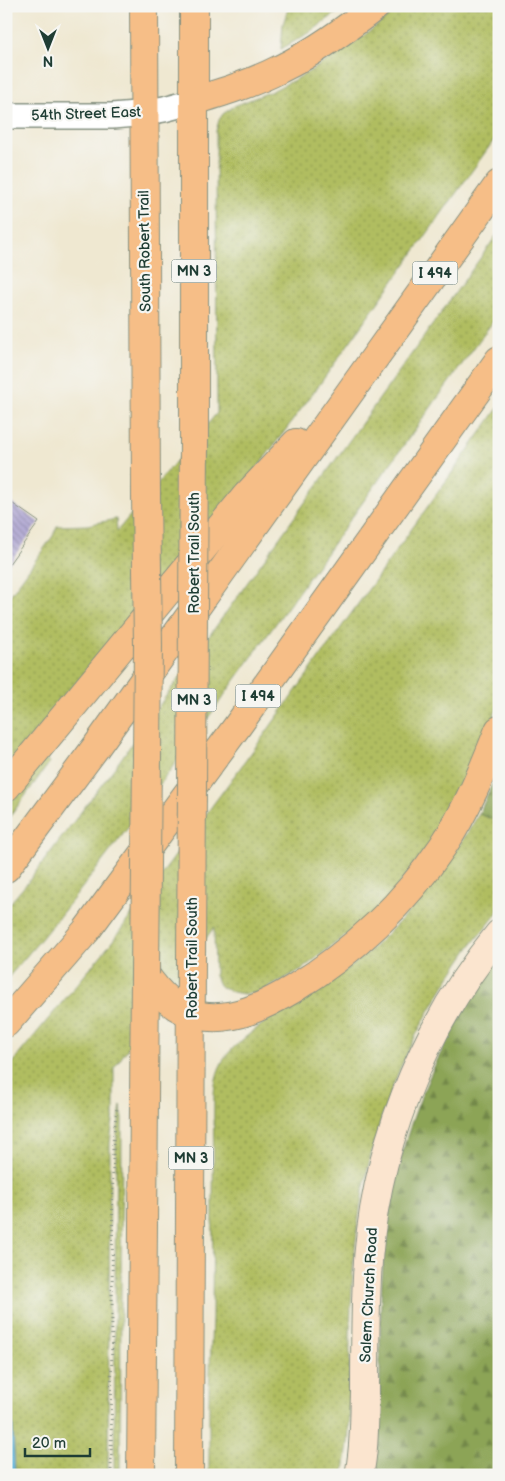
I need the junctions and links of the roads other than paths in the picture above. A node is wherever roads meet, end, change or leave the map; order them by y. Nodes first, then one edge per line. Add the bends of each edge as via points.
1 (144, 6) edge
2 (194, 6) edge
3 (376, 6) edge
4 (194, 101) junction
5 (144, 113) junction
6 (6, 116) edge
7 (499, 184) edge
8 (499, 360) edge
9 (370, 363) junction
10 (499, 730) edge
11 (6, 787) edge
12 (6, 868) edge
13 (499, 934) edge
14 (145, 974) junction
15 (192, 1014) junction
16 (6, 1023) edge
17 (141, 1475) edge
18 (189, 1475) edge
19 (359, 1475) edge

1 - 5 main road, South Robert Trail
2 - 4 main road, MN 3
3 - 4 main road via 319,48 280,69 234,89
4 - 5 street, 54th Street East
4 - 15 main road, Robert Trail South / MN 3, bridge
5 - 6 street, 54th Street East
5 - 14 main road, South Robert Trail, bridge via 148,654
7 - 9 main road, I 494
8 - 16 main road, I 494 via 236,728 86,930
9 - 11 main road via 247,495
9 - 12 main road, I 494
10 - 15 main road via 466,808 442,848 398,903 364,937 334,962 266,1004 231,1016
13 - 19 street, Salem Church Road via 468,976 434,1034 404,1098 383,1167 368,1256 364,1438
14 - 15 main road via 164,997
14 - 17 main road
15 - 18 main road, Robert Trail South / MN 3

